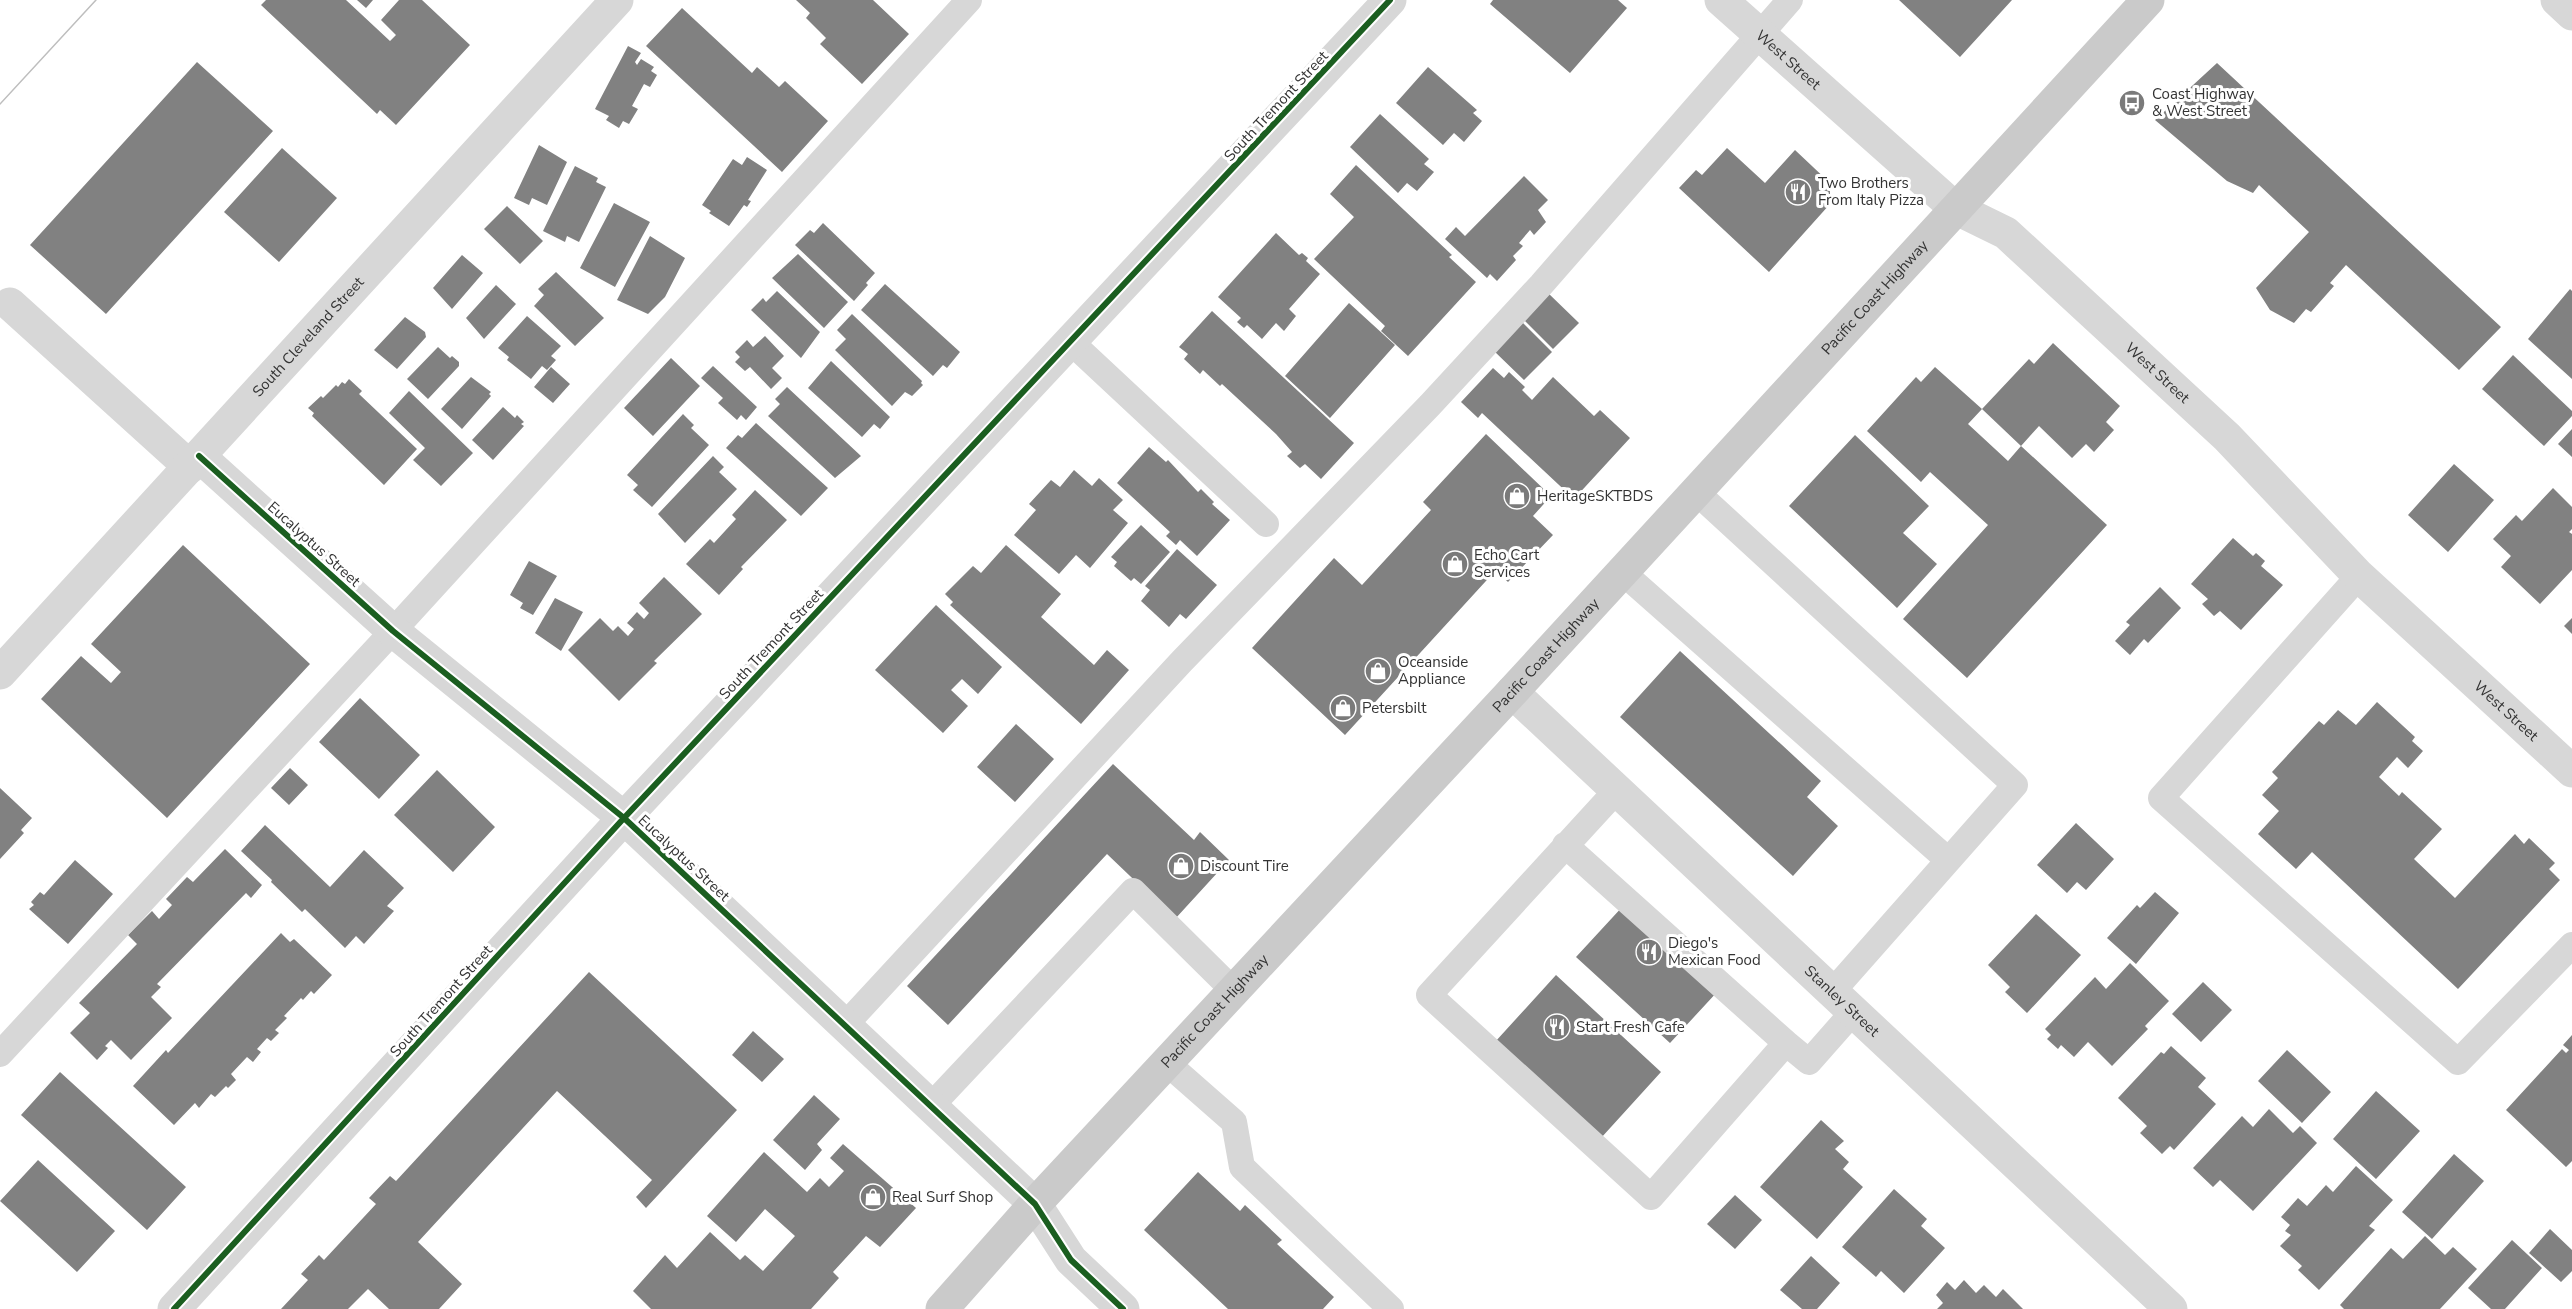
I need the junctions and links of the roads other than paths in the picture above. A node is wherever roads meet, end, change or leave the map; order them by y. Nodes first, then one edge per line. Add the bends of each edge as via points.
1 (617, 0) edge
2 (969, 0) edge
3 (1390, 0) edge
4 (1721, 0) edge
5 (1790, 0) edge
6 (2148, 0) edge
7 (2557, 0) edge
8 (2572, 14) edge
9 (1760, 32) junction
10 (1955, 208) junction
11 (10, 304) dead end
12 (1072, 343) junction
13 (194, 462) junction
14 (1695, 491) junction
15 (1266, 524) dead end
16 (1621, 571) junction
17 (2358, 576) junction
18 (393, 631) junction
19 (0, 673) edge
20 (1512, 692) junction
21 (2572, 771) edge
22 (1616, 791) junction
23 (624, 818) junction
24 (1565, 845) junction
25 (1948, 860) junction
26 (2572, 945) edge
27 (1234, 992) junction
28 (1843, 1001) junction
29 (845, 1025) junction
30 (1786, 1043) junction
31 (0, 1054) edge
32 (1168, 1064) junction
33 (931, 1106) junction
34 (1035, 1204) junction
35 (174, 1309) edge
36 (942, 1309) edge
37 (1123, 1309) edge
38 (1391, 1309) edge
39 (2171, 1309) edge

1 - 13 street, South Cleveland Street
2 - 18 lane
3 - 12 street, South Tremont Street
4 - 9 street, West Street
5 - 9 lane
6 - 10 main road, Pacific Coast Highway
7 - 8 street
9 - 10 street, West Street
9 - 29 lane via 1533,294 1182,661
10 - 14 main road, Pacific Coast Highway
10 - 17 street, West Street via 2006,232 2227,437
11 - 13 street, Eucalyptus Street
12 - 15 lane
12 - 23 street, South Tremont Street
13 - 18 street, Eucalyptus Street
13 - 19 street, South Cleveland Street
14 - 16 main road, Pacific Coast Highway
14 - 25 lane via 2014,785
16 - 20 main road, Pacific Coast Highway
16 - 25 lane
17 - 21 street, West Street
17 - 26 lane via 2161,798 2458,1062
18 - 23 street, Eucalyptus Street
18 - 31 lane
20 - 22 street, Stanley Street
20 - 27 main road, Pacific Coast Highway
22 - 24 lane
22 - 28 street, Stanley Street
23 - 29 street, Eucalyptus Street
23 - 35 street, South Tremont Street
24 - 30 lane
24 - 30 lane via 1429,995 1651,1197
25 - 28 lane
27 - 32 main road, Pacific Coast Highway
27 - 33 lane via 1133,891
28 - 30 lane via 1809,1062
28 - 39 street, Stanley Street
29 - 33 street, Eucalyptus Street
32 - 34 main road, Pacific Coast Highway
32 - 38 lane via 1233,1122 1242,1167
33 - 34 street, Eucalyptus Street
34 - 36 main road, Pacific Coast Highway
34 - 37 street, Eucalyptus Street via 1071,1260

